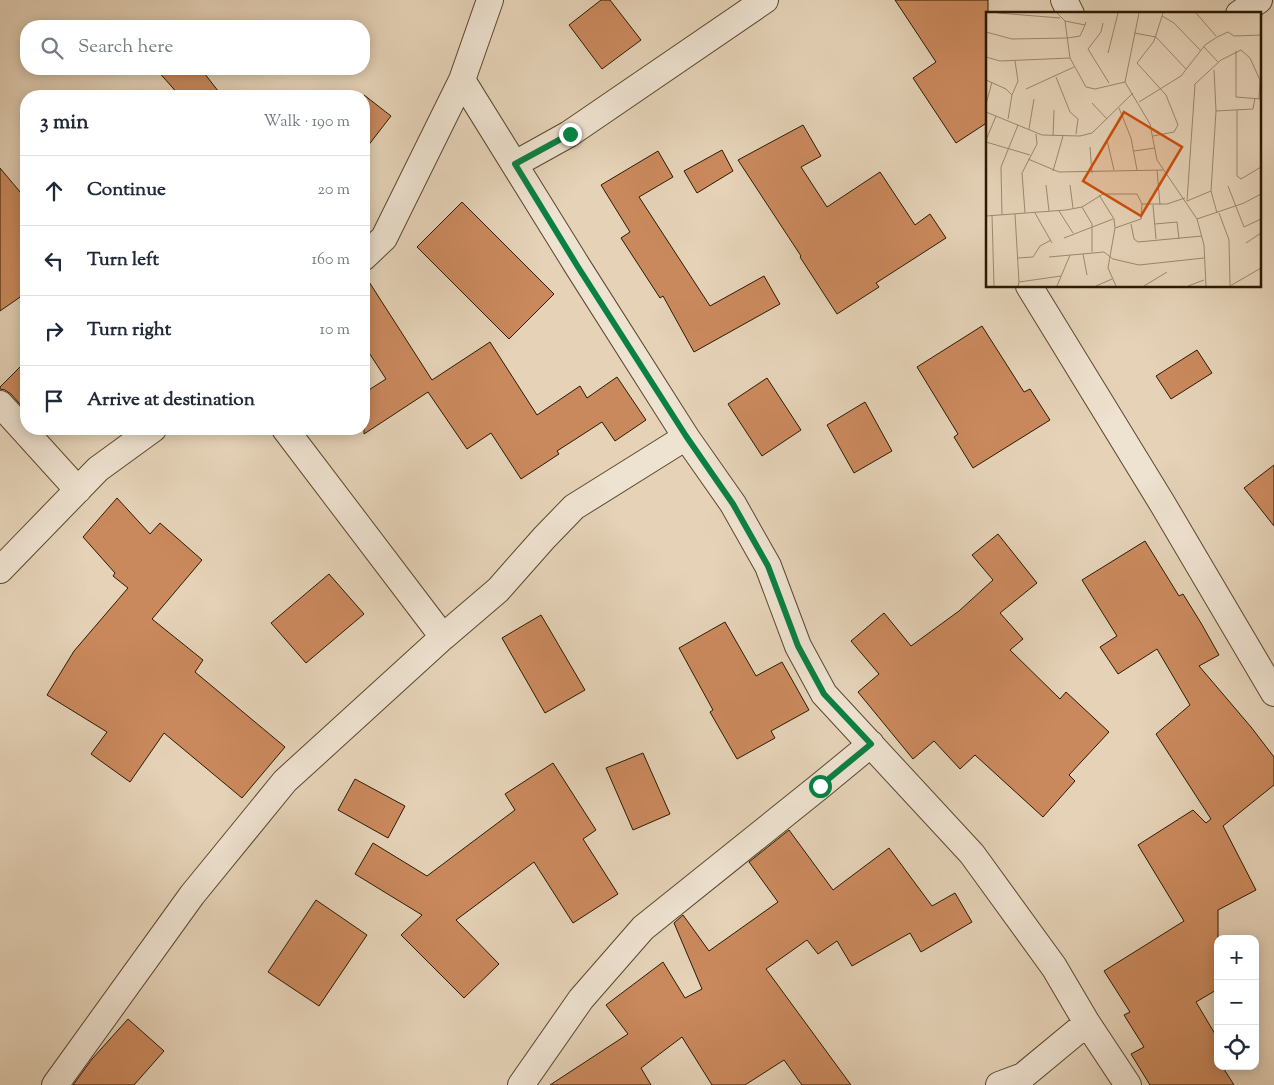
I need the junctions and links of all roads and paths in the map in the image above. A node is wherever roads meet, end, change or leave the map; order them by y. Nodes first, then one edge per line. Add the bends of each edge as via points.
1 (490, 0) edge
2 (765, 0) edge
3 (1064, 0) edge
4 (1259, 0) edge
5 (1070, 12) edge
6 (1242, 12) edge
7 (462, 80) junction
8 (515, 164) junction
9 (370, 251) edge
10 (1030, 288) edge
11 (0, 404) edge
12 (20, 426) edge
13 (28, 435) edge
14 (145, 435) edge
15 (290, 435) edge
16 (686, 436) junction
17 (78, 490) junction
18 (0, 570) edge
19 (443, 637) junction
20 (1274, 693) edge
21 (871, 744) junction
22 (1087, 1023) junction
23 (55, 1085) edge
24 (521, 1085) edge
25 (999, 1085) edge
26 (1128, 1085) edge

1 - 7 street
2 - 8 street via 570,134
3 - 5 street
4 - 6 street
7 - 8 street
7 - 9 street via 384,238
8 - 16 street
10 - 20 street
11 - 12 street
13 - 17 street
14 - 17 street via 98,469
15 - 19 street
16 - 19 street via 574,507 498,590
16 - 21 street via 733,504 768,566 798,646 824,694
17 - 18 street
19 - 23 street via 285,780 192,895
21 - 22 street via 972,854 1054,967
21 - 24 street via 643,928 581,999
22 - 25 street via 1023,1076
22 - 26 street

